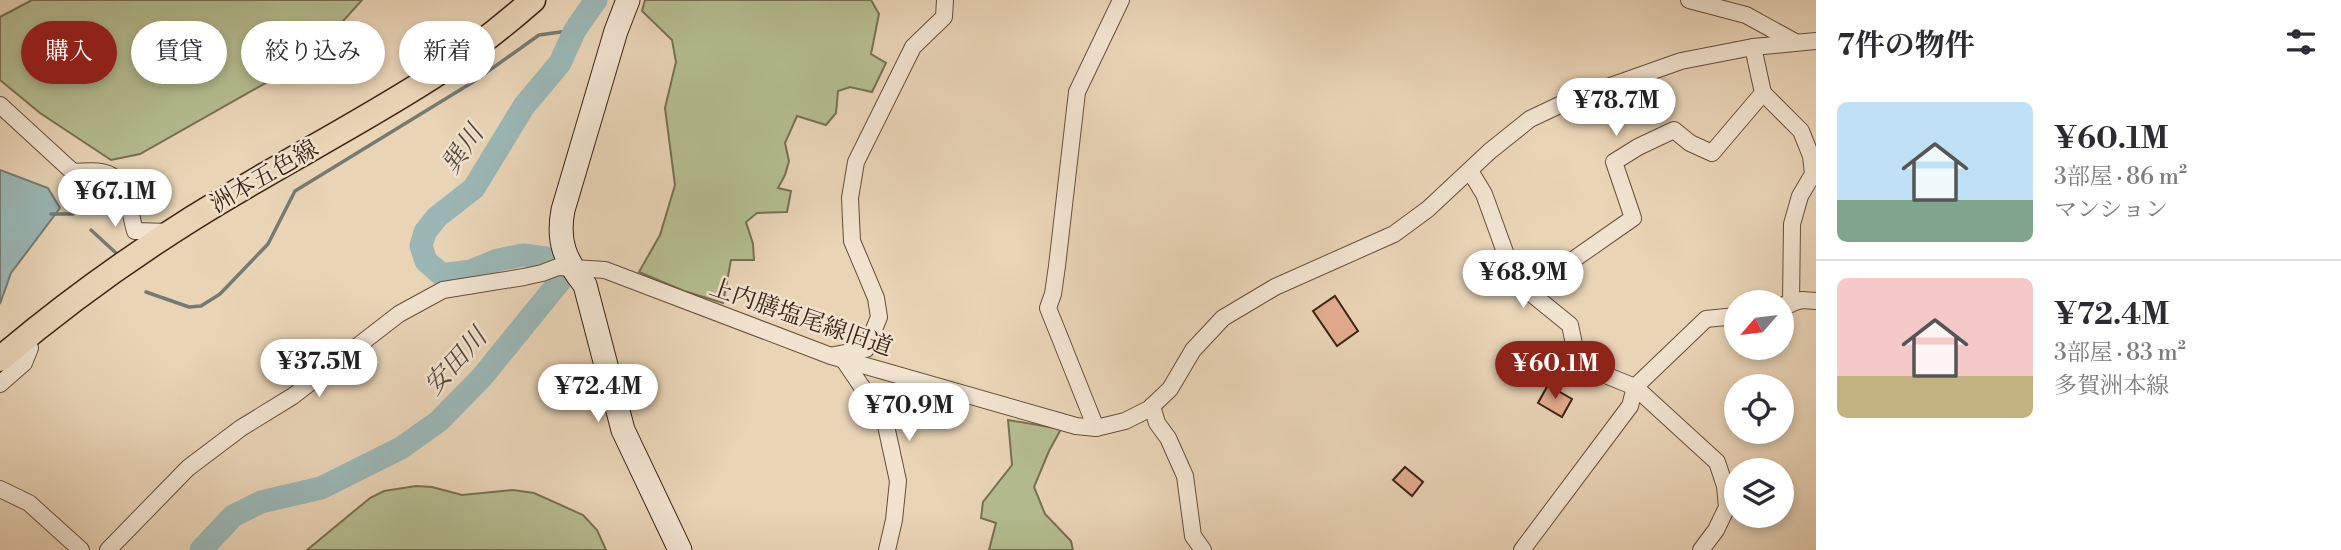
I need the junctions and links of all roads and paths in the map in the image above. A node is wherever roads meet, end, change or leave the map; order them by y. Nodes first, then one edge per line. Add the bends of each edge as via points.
1 (533, 0) edge
2 (628, 0) edge
3 (945, 0) edge
4 (1121, 0) edge
5 (1689, 0) edge
6 (1816, 41) edge
7 (1795, 42) junction
8 (1753, 47) junction
9 (1763, 93) junction
10 (0, 105) edge
11 (1470, 171) junction
12 (172, 232) junction
13 (565, 267) junction
14 (1530, 290) junction
15 (1787, 290) edge
16 (1816, 301) edge
17 (1794, 302) edge
18 (1724, 317) edge
19 (26, 337) junction
20 (837, 357) junction
21 (0, 359) edge
22 (0, 384) edge
23 (1635, 387) junction
24 (1152, 406) junction
25 (1096, 428) junction
26 (0, 489) edge
27 (80, 550) edge
28 (108, 550) edge
29 (681, 550) edge
30 (887, 550) edge
31 (1203, 550) edge
32 (1522, 550) edge
33 (1701, 550) edge

1 - 12 main road, 洲本五色線 via 432,78
2 - 13 main road via 563,210 559,230
3 - 20 street via 944,17 913,47 856,162 850,198 852,241 876,298 879,317 866,349
4 - 25 street via 1077,92 1048,308
5 - 7 street via 1746,15
6 - 7 street, 上内膳塩尾線旧道
7 - 8 street, 上内膳塩尾線旧道
8 - 9 street
8 - 11 street, 上内膳塩尾線旧道 via 1681,61 1568,101 1530,119
9 - 14 street via 1712,152 1674,130 1614,162 1633,218
9 - 15 street via 1801,131 1811,156 1813,174 1792,224
10 - 12 street via 73,172 103,172 119,182 129,200 135,231
11 - 14 street via 1484,194 1509,263
11 - 24 street, 上内膳塩尾線旧道 via 1394,234 1275,287 1223,318
12 - 19 main road, 洲本五色線
13 - 20 street, 上内膳塩尾線旧道 via 605,270
13 - 28 street via 443,290 399,314 293,396 188,468
13 - 29 main road via 585,285 623,430
14 - 23 street via 1570,325 1574,344 1588,368
16 - 17 street
18 - 23 street via 1706,319
19 - 21 main road, 洲本五色線
19 - 22 street via 30,348 24,363
20 - 25 street, 上内膳塩尾線旧道
20 - 30 street via 885,421 898,481
23 - 32 street via 1630,407
23 - 33 street via 1717,462 1727,507
24 - 25 street, 上内膳塩尾線旧道 via 1125,421
24 - 31 street via 1185,476 1193,536
26 - 27 street via 29,503

